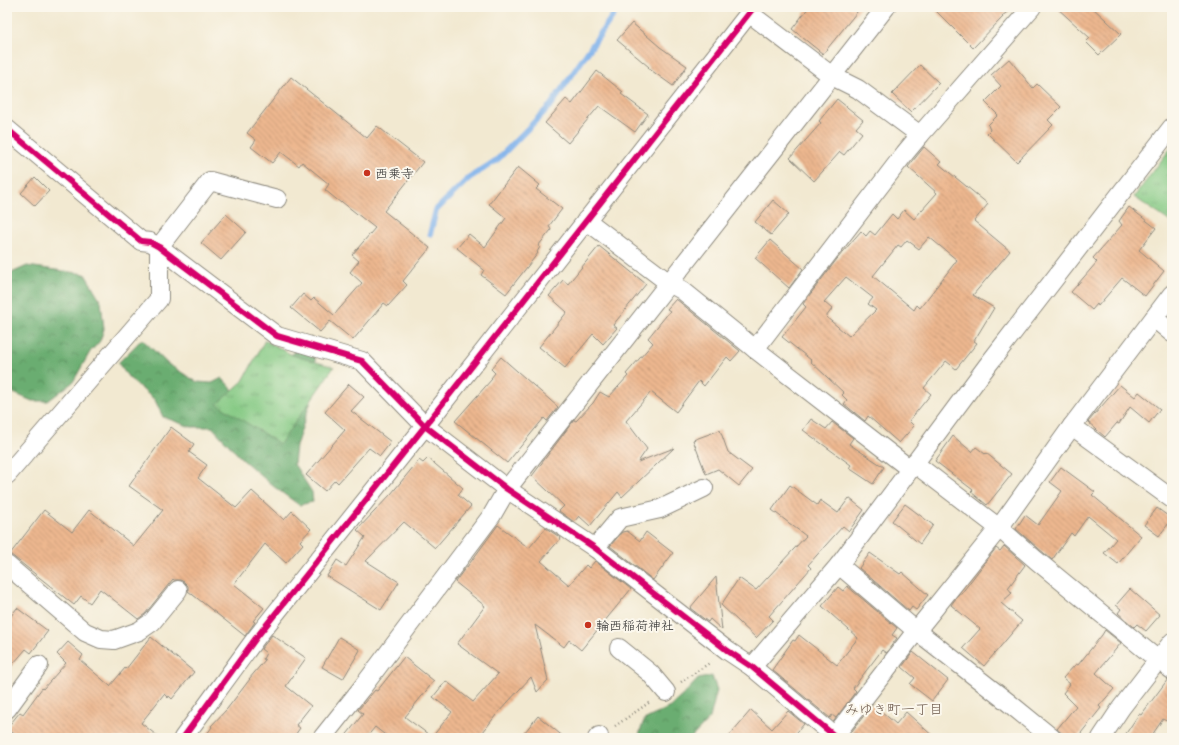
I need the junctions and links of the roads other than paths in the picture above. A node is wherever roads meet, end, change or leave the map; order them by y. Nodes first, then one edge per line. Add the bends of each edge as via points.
1 (886, 7) edge
2 (1032, 7) edge
3 (751, 10) edge
4 (832, 76) junction
5 (1172, 126) edge
6 (7, 129) edge
7 (920, 135) junction
8 (277, 199) dead end
9 (586, 220) junction
10 (159, 247) junction
11 (669, 282) junction
12 (1172, 294) edge
13 (1154, 318) junction
14 (1172, 333) edge
15 (755, 349) junction
16 (425, 426) junction
17 (1072, 426) junction
18 (912, 466) junction
19 (7, 475) edge
20 (704, 488) dead end
21 (507, 489) junction
22 (1172, 499) edge
23 (999, 528) junction
24 (595, 548) junction
25 (7, 565) edge
26 (839, 565) junction
27 (178, 590) dead end
28 (917, 630) junction
29 (1172, 642) edge
30 (619, 648) dead end
31 (39, 665) dead end
32 (1165, 665) edge
33 (752, 666) junction
34 (666, 692) dead end
35 (7, 709) edge
36 (834, 737) edge
37 (183, 738) edge
38 (322, 738) edge
39 (1052, 738) edge
40 (1101, 738) edge

1 - 4 street
2 - 7 street
3 - 4 street
3 - 9 street
4 - 7 street via 858,89
4 - 11 street
5 - 18 street
6 - 10 street via 141,241
7 - 15 street
8 - 10 street via 210,181
9 - 11 street
9 - 16 street
10 - 16 street via 278,336 362,361
10 - 19 street via 159,299
11 - 15 street
11 - 21 street
12 - 13 street
13 - 14 street
13 - 17 street
15 - 18 street
16 - 21 street
16 - 37 street via 256,638
17 - 22 street
17 - 23 street
18 - 23 street
18 - 26 street
20 - 24 street via 660,509 620,518
21 - 24 street
21 - 38 street via 492,515
23 - 28 street
23 - 32 street
24 - 33 street via 728,651
25 - 27 street via 85,632 101,640 114,640 139,631 152,622
26 - 28 street
26 - 33 street
28 - 36 street
28 - 39 street
29 - 32 street
30 - 34 street via 650,673
31 - 35 street
32 - 40 street via 1121,708
33 - 36 street

